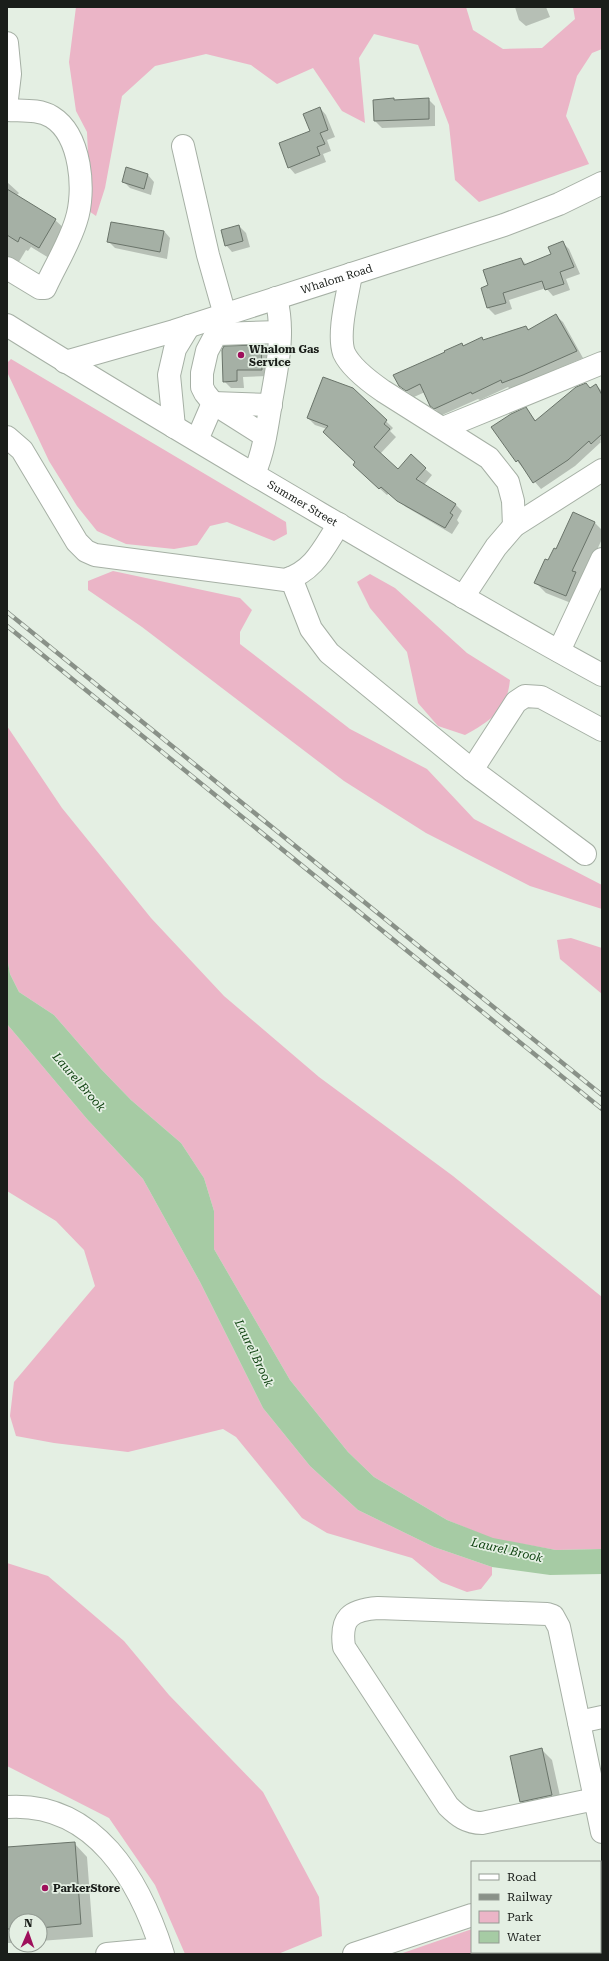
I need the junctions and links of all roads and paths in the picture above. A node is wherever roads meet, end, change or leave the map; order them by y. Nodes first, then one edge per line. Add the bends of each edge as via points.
1 (7, 43) edge
2 (7, 99) edge
3 (183, 146) dead end
4 (602, 183) edge
5 (351, 274) junction
6 (10, 276) edge
7 (276, 298) junction
8 (209, 324) junction
9 (7, 325) edge
10 (280, 332) junction
11 (65, 362) junction
12 (602, 363) edge
13 (213, 403) junction
14 (271, 405) junction
15 (174, 427) junction
16 (443, 428) junction
17 (265, 436) junction
18 (7, 437) edge
19 (197, 440) junction
20 (602, 470) edge
21 (254, 474) junction
22 (339, 524) junction
23 (514, 526) junction
24 (602, 559) edge
25 (291, 578) junction
26 (463, 597) junction
27 (559, 652) junction
28 (602, 675) edge
29 (602, 730) edge
30 (472, 770) junction
31 (584, 854) dead end
32 (602, 1716) edge
33 (579, 1722) junction
34 (595, 1799) junction
35 (7, 1807) edge
36 (602, 1832) edge
37 (471, 1915) edge
38 (162, 1952) edge
39 (107, 1954) edge
40 (354, 1954) edge

1 - 2 main road via 10,74
2 - 6 main road via 51,116 59,122 73,141 81,185 76,223 44,288
3 - 8 main road via 208,255
4 - 5 main road, Whalom Road via 532,215
5 - 7 main road, Whalom Road
5 - 16 main road via 342,332 348,360 383,392
7 - 8 main road, Whalom Road
7 - 10 main road
8 - 10 main road
8 - 11 main road, Whalom Road
8 - 13 main road via 202,379 205,393
8 - 15 main road via 175,349 169,375
9 - 11 main road, Summer Street
10 - 14 main road via 279,362
11 - 15 main road, Summer Street
12 - 16 main road
13 - 14 main road
13 - 17 main road
13 - 19 main road
14 - 17 main road
15 - 19 main road, Summer Street
16 - 23 main road via 489,458 503,474 511,492
17 - 21 main road
18 - 25 main road via 22,450 76,542 86,551 95,555 277,579
19 - 21 main road, Summer Street
20 - 23 main road
21 - 22 main road, Summer Street
22 - 25 main road via 315,561 304,572
22 - 26 main road, Summer Street
23 - 26 main road via 496,547
24 - 27 main road
25 - 30 main road via 311,629 329,653
26 - 27 main road, Summer Street
27 - 28 main road, Summer Street
29 - 30 main road via 540,697 525,696 516,702
30 - 31 main road
32 - 33 main road
33 - 34 main road
33 - 34 main road via 559,1626 553,1616 378,1608 356,1611 349,1616 343,1626 344,1647 448,1806 460,1817 472,1823 482,1823
34 - 36 main road
35 - 38 main road via 57,1812 103,1843 124,1868 144,1904
37 - 40 main road
38 - 39 main road

